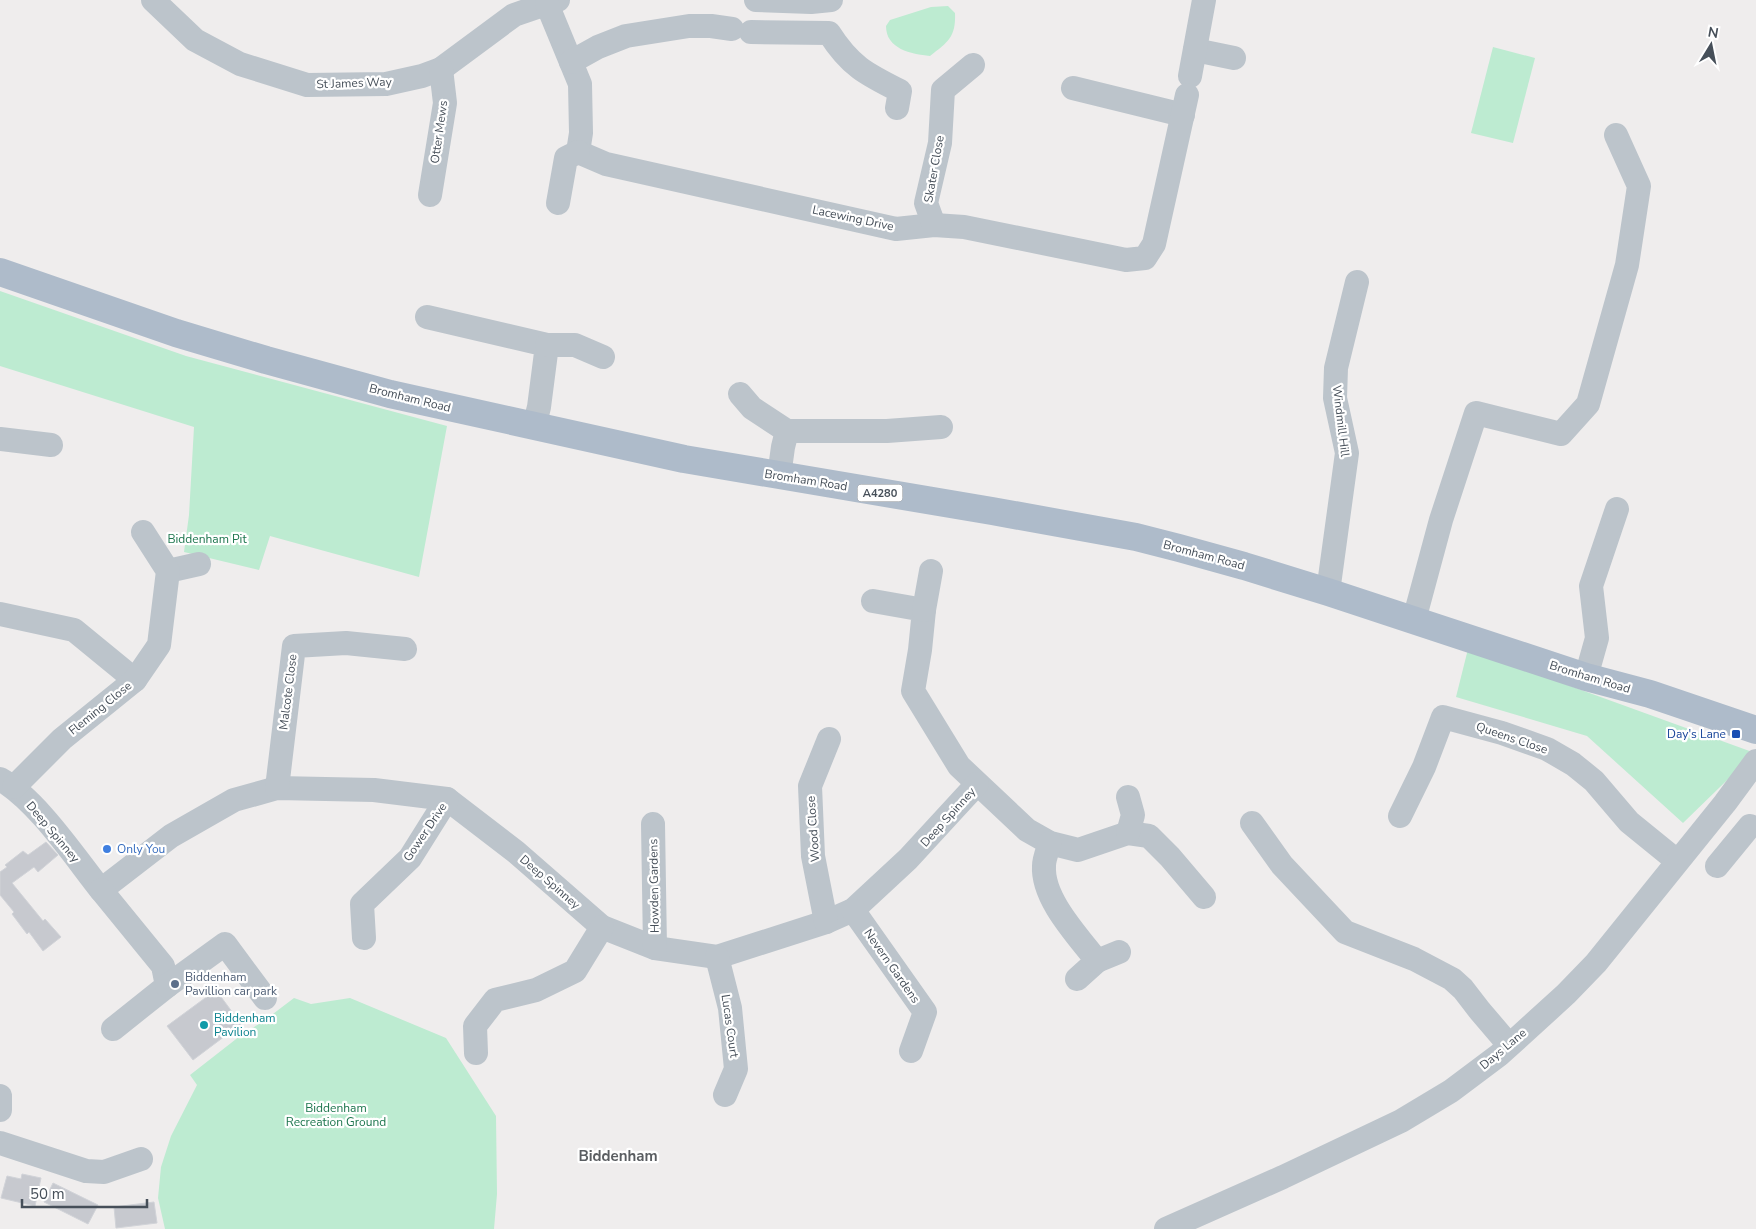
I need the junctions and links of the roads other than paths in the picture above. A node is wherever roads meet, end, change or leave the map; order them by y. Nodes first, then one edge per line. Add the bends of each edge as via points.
1 (153, 0) edge
2 (756, 0) edge
3 (831, 0) edge
4 (838, 0) edge
5 (1204, 0) edge
6 (552, 2) edge
7 (829, 33) junction
8 (1195, 50) junction
9 (1234, 58) dead end
10 (571, 62) junction
11 (973, 65) dead end
12 (442, 68) junction
13 (1073, 88) dead end
14 (1187, 95) junction
15 (897, 108) dead end
16 (1616, 135) dead end
17 (578, 152) junction
18 (430, 195) dead end
19 (558, 203) dead end
20 (934, 225) junction
21 (0, 272) edge
22 (1357, 282) dead end
23 (427, 317) dead end
24 (547, 345) junction
25 (603, 357) dead end
26 (740, 394) dead end
27 (534, 427) junction
28 (941, 427) dead end
29 (787, 431) junction
30 (0, 439) edge
31 (51, 446) dead end
32 (779, 476) junction
33 (1617, 509) dead end
34 (143, 532) dead end
35 (199, 564) dead end
36 (168, 571) junction
37 (931, 572) dead end
38 (1328, 592) junction
39 (872, 601) dead end
40 (924, 610) junction
41 (0, 614) edge
42 (1414, 620) junction
43 (405, 649) dead end
44 (1586, 677) junction
45 (135, 680) junction
46 (1756, 730) edge
47 (829, 739) dead end
48 (1756, 761) edge
49 (7, 783) edge
50 (977, 784) junction
51 (277, 788) junction
52 (1128, 797) dead end
53 (447, 799) junction
54 (1725, 803) junction
55 (1400, 816) dead end
56 (1252, 823) dead end
57 (1753, 823) edge
58 (653, 824) dead end
59 (1128, 833) junction
60 (1050, 843) junction
61 (1677, 861) junction
62 (1717, 866) dead end
63 (101, 890) junction
64 (1204, 897) dead end
65 (853, 910) junction
66 (826, 922) junction
67 (602, 927) junction
68 (364, 938) dead end
69 (655, 948) junction
70 (1119, 952) dead end
71 (717, 957) junction
72 (1097, 961) junction
73 (165, 976) junction
74 (1077, 980) dead end
75 (266, 998) dead end
76 (113, 1028) dead end
77 (1509, 1045) junction
78 (911, 1051) dead end
79 (476, 1053) dead end
80 (726, 1095) dead end
81 (0, 1096) edge
82 (0, 1110) edge
83 (0, 1143) edge
84 (141, 1159) dead end
85 (1166, 1229) edge

1 - 12 street, St James Way via 195,40 240,64 307,84 386,84
2 - 3 street
4 - 7 street via 838,16
5 - 8 street
6 - 10 street
6 - 12 street, St James Way via 514,15
7 - 10 street via 689,26 626,36
7 - 15 street via 857,68 900,91
8 - 9 street
8 - 14 street
10 - 17 street via 580,84
11 - 20 street, Skater Close via 943,90 940,142 926,203
12 - 18 street, Otter Mews via 445,104
13 - 14 street
14 - 20 street, Lacewing Drive via 1154,244 1145,258 1126,260 964,227
16 - 42 street via 1639,186 1627,265 1588,404 1561,434 1476,413 1440,520
17 - 19 street via 566,158
17 - 20 street, Lacewing Drive via 606,164 896,229
21 - 27 main road, Bromham Road / A4280 via 176,333 266,360 390,394
22 - 38 street, Windmill Hill via 1336,368 1335,398 1348,453
23 - 24 street
24 - 25 street via 575,345
24 - 27 street
26 - 29 street via 752,408
27 - 32 main road, Bromham Road / A4280
28 - 29 street via 887,431
29 - 32 street
30 - 31 street
32 - 38 main road, Bromham Road / A4280 via 1136,537
33 - 44 street via 1591,586 1597,638
34 - 36 street
35 - 36 street
36 - 45 street, Fleming Close via 159,645
37 - 40 street, Deep Spinney
38 - 42 main road, Bromham Road / A4280
39 - 40 street
40 - 50 street, Deep Spinney via 913,691 959,766
41 - 45 street via 74,630
42 - 44 main road, Bromham Road / A4280
43 - 51 street, Malcote Close via 346,643 294,646
44 - 46 main road, Bromham Road / A4280 via 1650,694
45 - 49 street, Fleming Close
47 - 66 street, Wood Close via 810,786 813,856
48 - 54 street, Days Lane
49 - 63 street, Deep Spinney via 54,830
50 - 60 street, Deep Spinney via 1027,830
50 - 65 street, Deep Spinney via 908,860
51 - 53 street via 374,790
51 - 63 street via 234,800 171,836
52 - 59 street via 1132,815
53 - 67 street, Deep Spinney via 516,852
53 - 68 street, Gower Drive via 410,858 362,904
54 - 57 street
54 - 61 street, Days Lane
55 - 61 street, Queens Close via 1443,717 1547,749 1573,764 1594,781 1629,822
56 - 77 street via 1282,865 1345,932 1414,959 1452,979
57 - 62 street
58 - 69 street, Howden Gardens
59 - 60 street, Deep Spinney via 1078,850
59 - 64 street via 1149,836
60 - 72 street via 1044,866 1048,891 1060,913
61 - 77 street, Days Lane via 1596,963
63 - 73 street, Deep Spinney
65 - 66 street, Deep Spinney
65 - 78 street, Nevern Gardens via 926,1012
66 - 71 street, Deep Spinney
67 - 69 street, Deep Spinney
67 - 79 street via 575,971 536,990 495,1000 475,1026
69 - 71 street, Deep Spinney
70 - 72 street
71 - 80 street, Lucas Court via 730,1008 736,1068
72 - 74 street
73 - 75 street via 225,944
73 - 76 street
77 - 85 street, Days Lane via 1451,1091 1401,1120
81 - 82 street
83 - 84 street via 86,1171 104,1172

